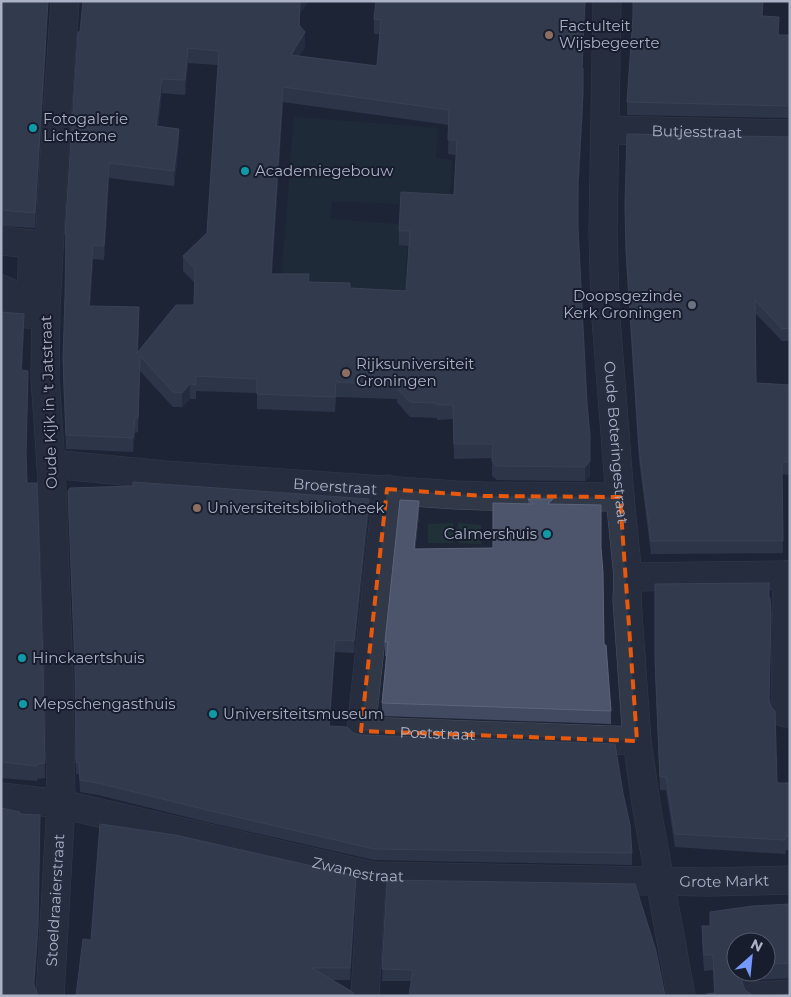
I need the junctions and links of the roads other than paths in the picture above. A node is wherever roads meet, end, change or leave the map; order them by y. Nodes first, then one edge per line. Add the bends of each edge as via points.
1 (65, 1) edge
2 (607, 1) edge
3 (604, 130) junction
4 (790, 134) edge
5 (1, 241) edge
6 (1, 289) edge
7 (38, 305) junction
8 (1, 312) edge
9 (51, 464) junction
10 (387, 489) junction
11 (620, 497) junction
12 (788, 575) edge
13 (628, 577) junction
14 (790, 713) edge
15 (636, 741) junction
16 (1, 796) edge
17 (61, 804) junction
18 (372, 876) junction
19 (790, 880) edge
20 (660, 881) junction
21 (790, 994) edge
22 (50, 996) edge
23 (365, 996) edge
24 (681, 996) edge
25 (758, 996) edge

1 - 7 street, Oude Kijk in 't Jatstraat via 53,176
2 - 3 street, Oude Boteringestraat
3 - 4 street, Butjesstraat
3 - 11 street, Oude Boteringestraat via 605,306
5 - 7 street via 33,244
6 - 7 street
7 - 8 street via 30,314
7 - 9 street, Oude Kijk in 't Jatstraat
9 - 10 street, Broerstraat via 165,475
9 - 17 street, Oude Kijk in 't Jatstraat
10 - 11 street, Broerstraat via 484,496
10 - 15 street, Poststraat via 361,731
11 - 13 street, Oude Boteringestraat
12 - 13 street
12 - 14 street via 785,713
13 - 15 street, Oude Boteringestraat
15 - 20 street, Oude Boteringestraat
16 - 17 street, Zwanestraat
17 - 18 street, Zwanestraat
17 - 22 street, Stoeldraaierstraat
18 - 20 street, Zwanestraat
18 - 23 street
19 - 20 street, Grote Markt
20 - 24 street, Oude Boteringestraat
21 - 25 street

